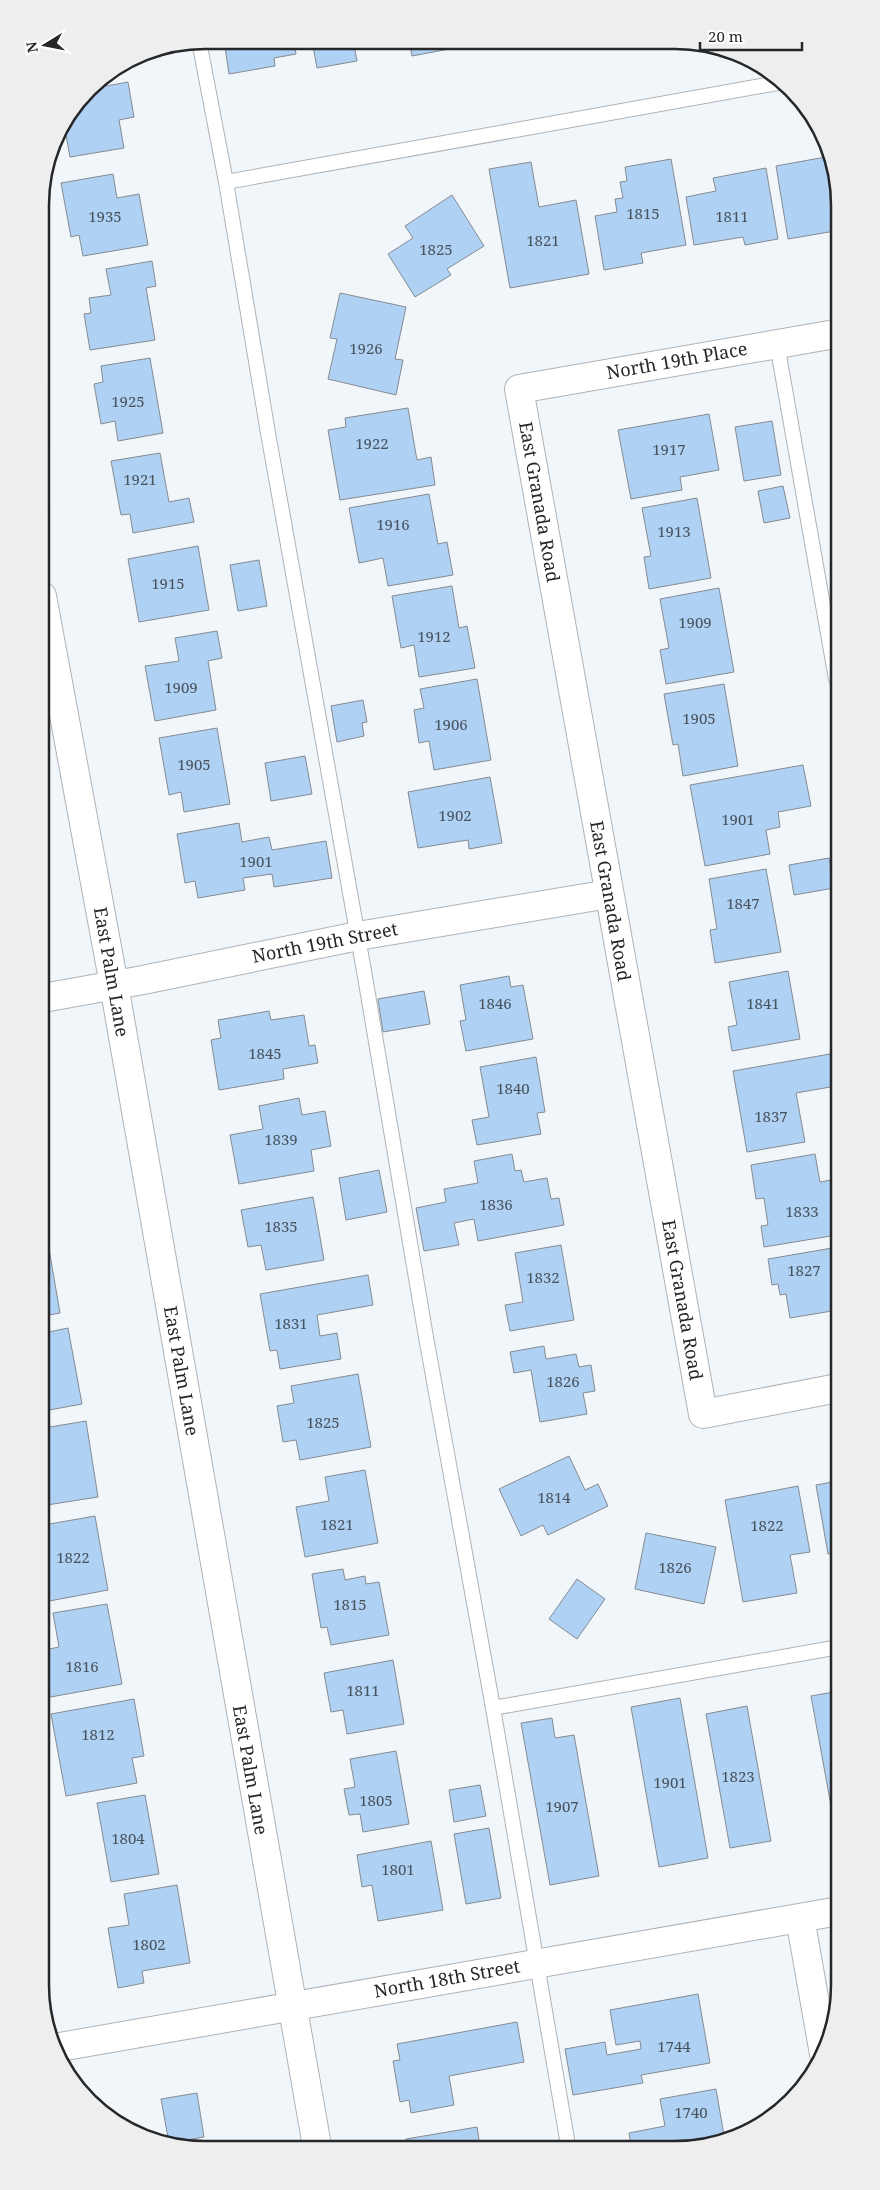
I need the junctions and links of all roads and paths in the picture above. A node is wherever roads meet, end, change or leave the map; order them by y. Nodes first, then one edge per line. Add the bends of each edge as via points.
1 (201, 49) edge
2 (773, 84) edge
3 (226, 182) junction
4 (831, 335) edge
5 (777, 344) junction
6 (519, 388) joint
7 (49, 634) edge
8 (831, 651) edge
9 (609, 894) junction
10 (358, 936) junction
11 (114, 985) junction
12 (49, 997) edge
13 (831, 1389) edge
14 (831, 1648) edge
15 (493, 1708) junction
16 (831, 1912) edge
17 (800, 1918) junction
18 (536, 1964) junction
19 (291, 2007) junction
20 (821, 2039) edge
21 (62, 2047) edge
22 (316, 2141) edge
23 (567, 2141) edge

1 - 3 lane
2 - 3 lane
3 - 10 lane
4 - 5 street, North 19th Place
5 - 6 street, North 19th Place
5 - 8 lane
6 - 9 street, East Granada Road
7 - 11 street, East Palm Lane
9 - 10 street, North 19th Street
9 - 13 street, East Granada Road via 702,1414
10 - 11 street, North 19th Street
10 - 15 lane
11 - 12 street, North 19th Street
11 - 19 street, East Palm Lane
14 - 15 lane
15 - 18 lane
16 - 17 street, North 18th Street
17 - 18 street, North 18th Street
17 - 20 street
18 - 19 street, North 18th Street
18 - 23 lane
19 - 21 street, North 18th Street
19 - 22 street, East Palm Lane

